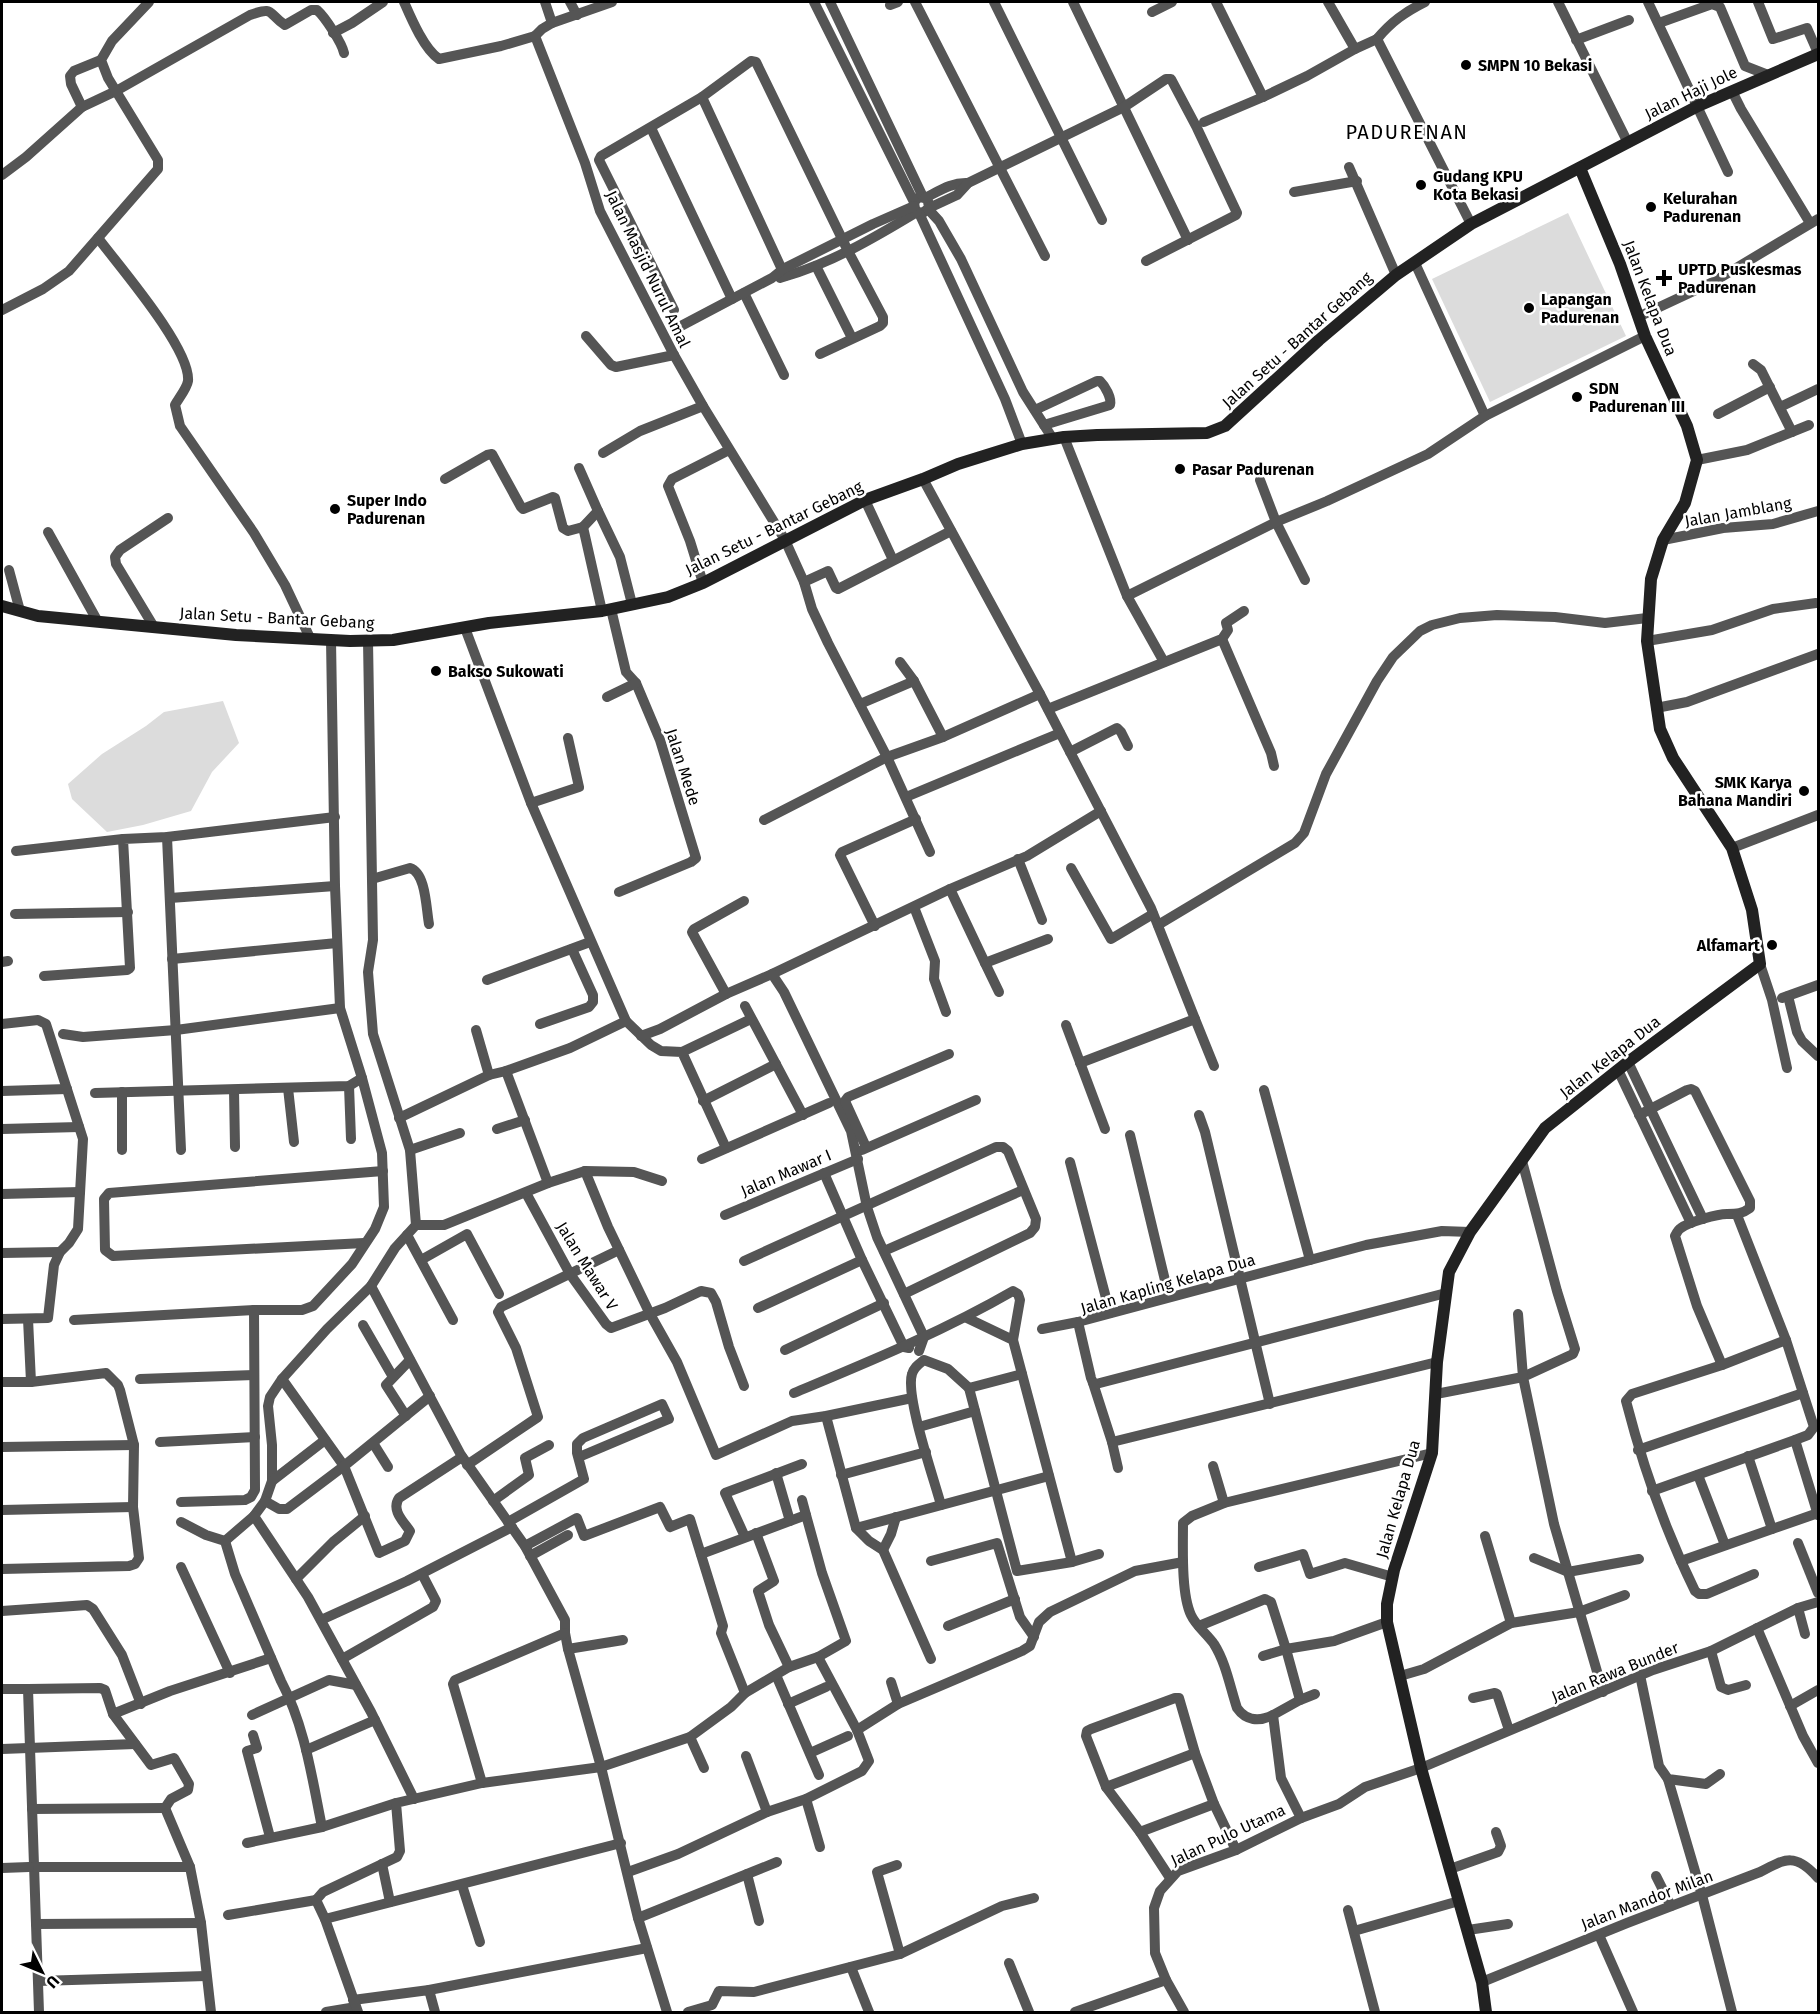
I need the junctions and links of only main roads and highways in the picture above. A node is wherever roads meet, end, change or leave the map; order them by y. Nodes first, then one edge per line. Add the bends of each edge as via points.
1 (1818, 53) edge
2 (1580, 168) junction
3 (2, 606) edge
4 (1486, 2013) edge

1 - 2 main road, Jalan Haji Jole via 1698,106
2 - 3 main road, Jalan Setu - Bantar Gebang via 1471,224 1396,275 1225,426 1207,433 1058,438 1022,444 864,500 668,597 607,610 368,641 98,622 38,616
2 - 4 main road, Jalan Kelapa Dua via 1645,336 1687,426 1697,460 1685,503 1663,540 1651,579 1647,641 1660,729 1673,758 1732,848 1752,910 1760,964 1545,1128 1470,1232 1449,1272 1437,1362 1432,1453 1393,1577 1387,1622 1421,1767 1482,1982

